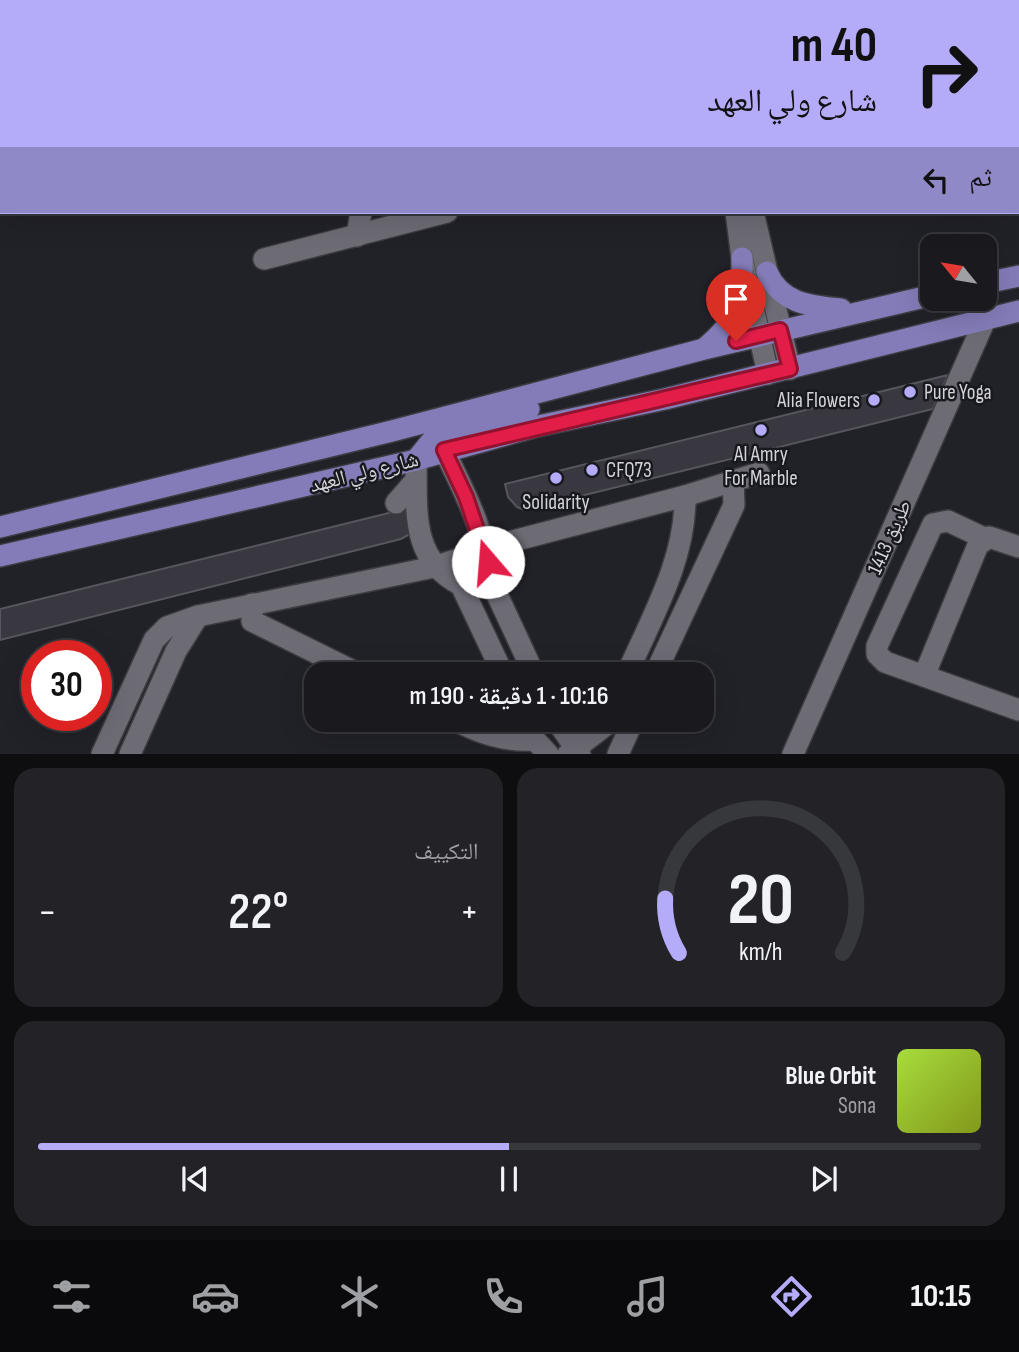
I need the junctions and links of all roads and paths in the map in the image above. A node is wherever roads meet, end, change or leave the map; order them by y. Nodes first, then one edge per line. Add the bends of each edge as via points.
1 (361, 214) edge
2 (440, 214) edge
3 (736, 214) edge
4 (753, 214) edge
5 (357, 236) junction
6 (742, 258) junction
7 (264, 259) dead end
8 (766, 272) junction
9 (1019, 275) edge
10 (998, 280) edge
11 (920, 298) edge
12 (857, 311) junction
13 (1019, 311) edge
14 (985, 320) junction
15 (780, 330) junction
16 (759, 336) junction
17 (704, 349) junction
18 (790, 369) junction
19 (768, 374) junction
20 (601, 376) junction
21 (444, 450) junction
22 (416, 470) junction
23 (759, 473) dead end
24 (733, 480) junction
25 (685, 496) junction
26 (396, 503) dead end
27 (0, 527) edge
28 (984, 538) junction
29 (1019, 547) edge
30 (485, 551) junction
31 (0, 556) edge
32 (434, 567) junction
33 (488, 575) junction
34 (461, 585) junction
35 (252, 604) junction
36 (198, 616) junction
37 (335, 662) edge
38 (497, 662) edge
39 (528, 662) edge
40 (632, 662) edge
41 (661, 662) edge
42 (925, 676) junction
43 (1019, 710) edge
44 (479, 732) edge
45 (563, 732) edge
46 (598, 732) edge
47 (628, 732) edge
48 (541, 747) edge
49 (575, 751) edge
50 (102, 754) edge
51 (130, 754) edge
52 (618, 754) edge
53 (793, 754) edge

1 - 5 street
2 - 5 street
3 - 6 street
4 - 8 street
5 - 7 street
6 - 16 street
6 - 17 main road via 738,310 732,323
8 - 12 main road via 772,285 803,305
8 - 15 street
9 - 10 main road
11 - 12 main road
12 - 15 main road
13 - 14 main road
14 - 18 main road
14 - 53 street, طريق 1413
15 - 16 main road, شارع ولي العهد
15 - 18 street
16 - 17 main road, شارع ولي العهد
16 - 19 street
17 - 20 main road, شارع ولي العهد
18 - 19 main road, شارع ولي العهد
19 - 21 main road, شارع ولي العهد
20 - 22 main road via 534,408 434,438
20 - 27 main road, شارع ولي العهد
21 - 22 main road, شارع ولي العهد
21 - 30 street
22 - 26 street
22 - 31 main road, شارع ولي العهد
22 - 32 street via 422,542
23 - 24 street
24 - 25 street
24 - 41 street via 734,505
25 - 30 street
25 - 40 street via 678,556
28 - 29 street
28 - 42 street
28 - 42 street via 948,521 933,524 877,646 881,660
30 - 32 street
30 - 33 street
32 - 34 street
32 - 35 street
33 - 34 street
33 - 39 street
34 - 38 street
35 - 36 street
35 - 37 street via 252,621
36 - 50 street via 167,627 154,640
36 - 51 street via 176,651
42 - 43 street
44 - 48 street
45 - 49 street
46 - 49 street
47 - 52 street

